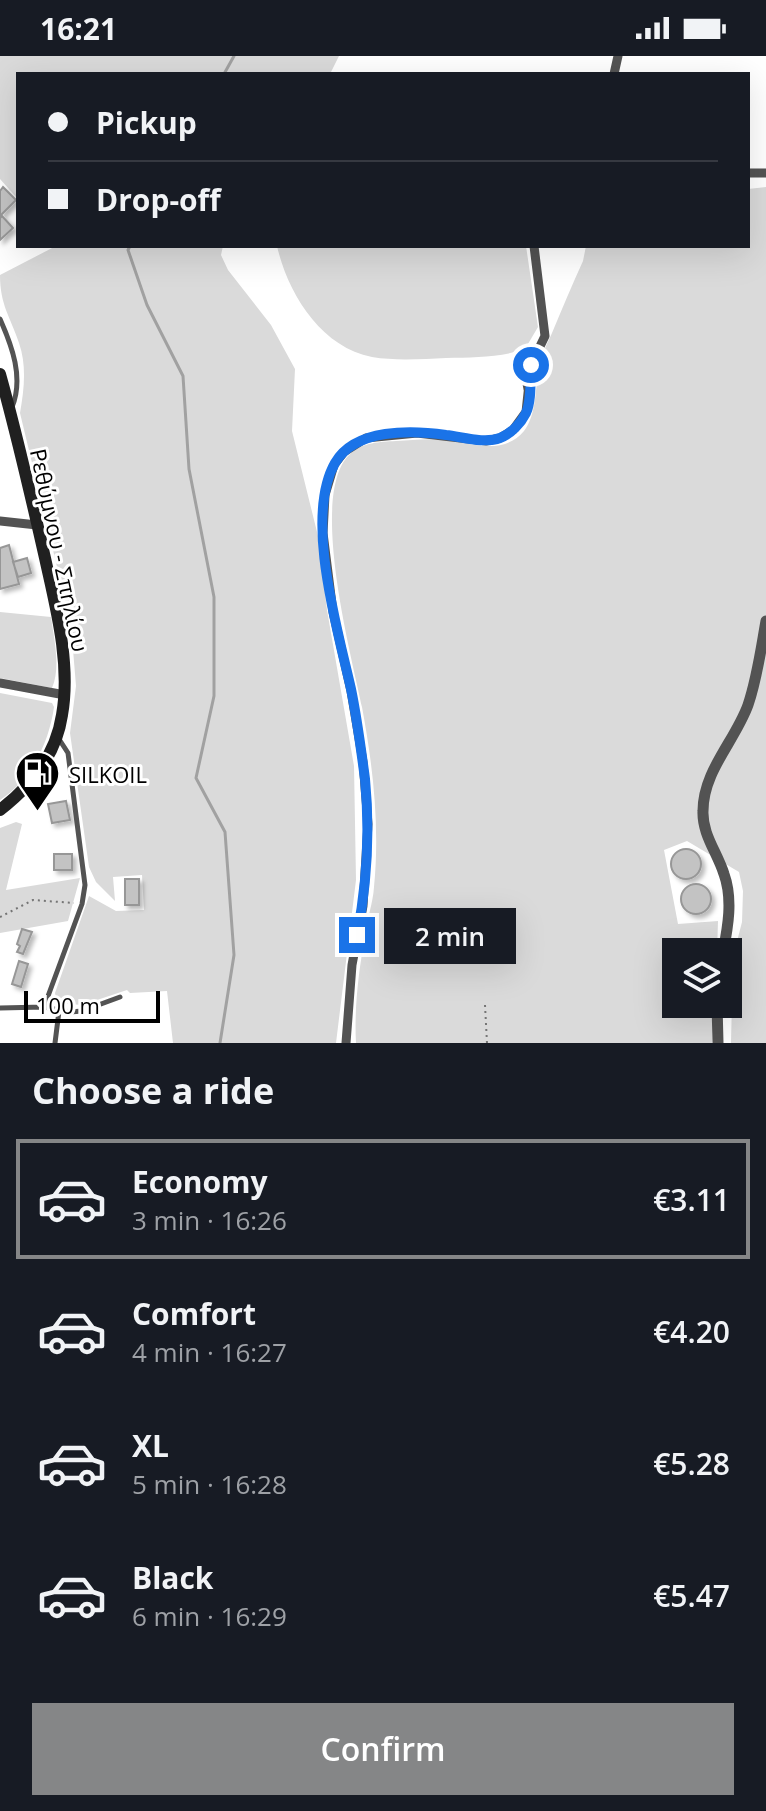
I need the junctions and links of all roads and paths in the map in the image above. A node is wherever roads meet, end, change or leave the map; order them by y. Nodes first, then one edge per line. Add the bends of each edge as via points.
1 (534, 248) edge
2 (0, 319) edge
3 (520, 358) dead end
4 (0, 374) edge
5 (529, 401) junction
6 (10, 412) junction
7 (0, 521) edge
8 (37, 525) junction
9 (766, 621) edge
10 (0, 683) edge
11 (65, 695) junction
12 (57, 736) junction
13 (0, 810) edge
14 (82, 904) junction
15 (0, 917) edge
16 (725, 938) edge
17 (120, 997) dead end
18 (485, 1005) dead end
19 (44, 1007) junction
20 (0, 1008) edge
21 (59, 1011) junction
22 (717, 1018) edge
23 (55, 1043) edge
24 (346, 1043) edge
25 (487, 1043) edge
26 (718, 1043) edge

1 - 5 street via 545,336 531,365
2 - 6 lane via 18,381
3 - 5 lane
4 - 6 main road, Ρεθύμνου - Σπηλίου
5 - 24 street via 513,430 500,438 417,433 366,438 334,465 325,495 323,533 331,596 363,762 368,824
6 - 8 main road, Ρεθύμνου - Σπηλίου
7 - 8 street
8 - 11 main road, Ρεθύμνου - Σπηλίου via 59,624
9 - 16 street via 748,704 705,795 705,828 729,896
10 - 11 street
11 - 12 main road, Ρεθύμνου - Σπηλίου
12 - 13 main road, Ρεθύμνου - Σπηλίου via 39,772
12 - 14 lane via 68,753 77,809 85,876
14 - 15 path via 33,900
14 - 19 lane
17 - 21 lane via 82,1011
18 - 25 path
19 - 20 lane
19 - 21 lane
21 - 23 lane
22 - 26 street

